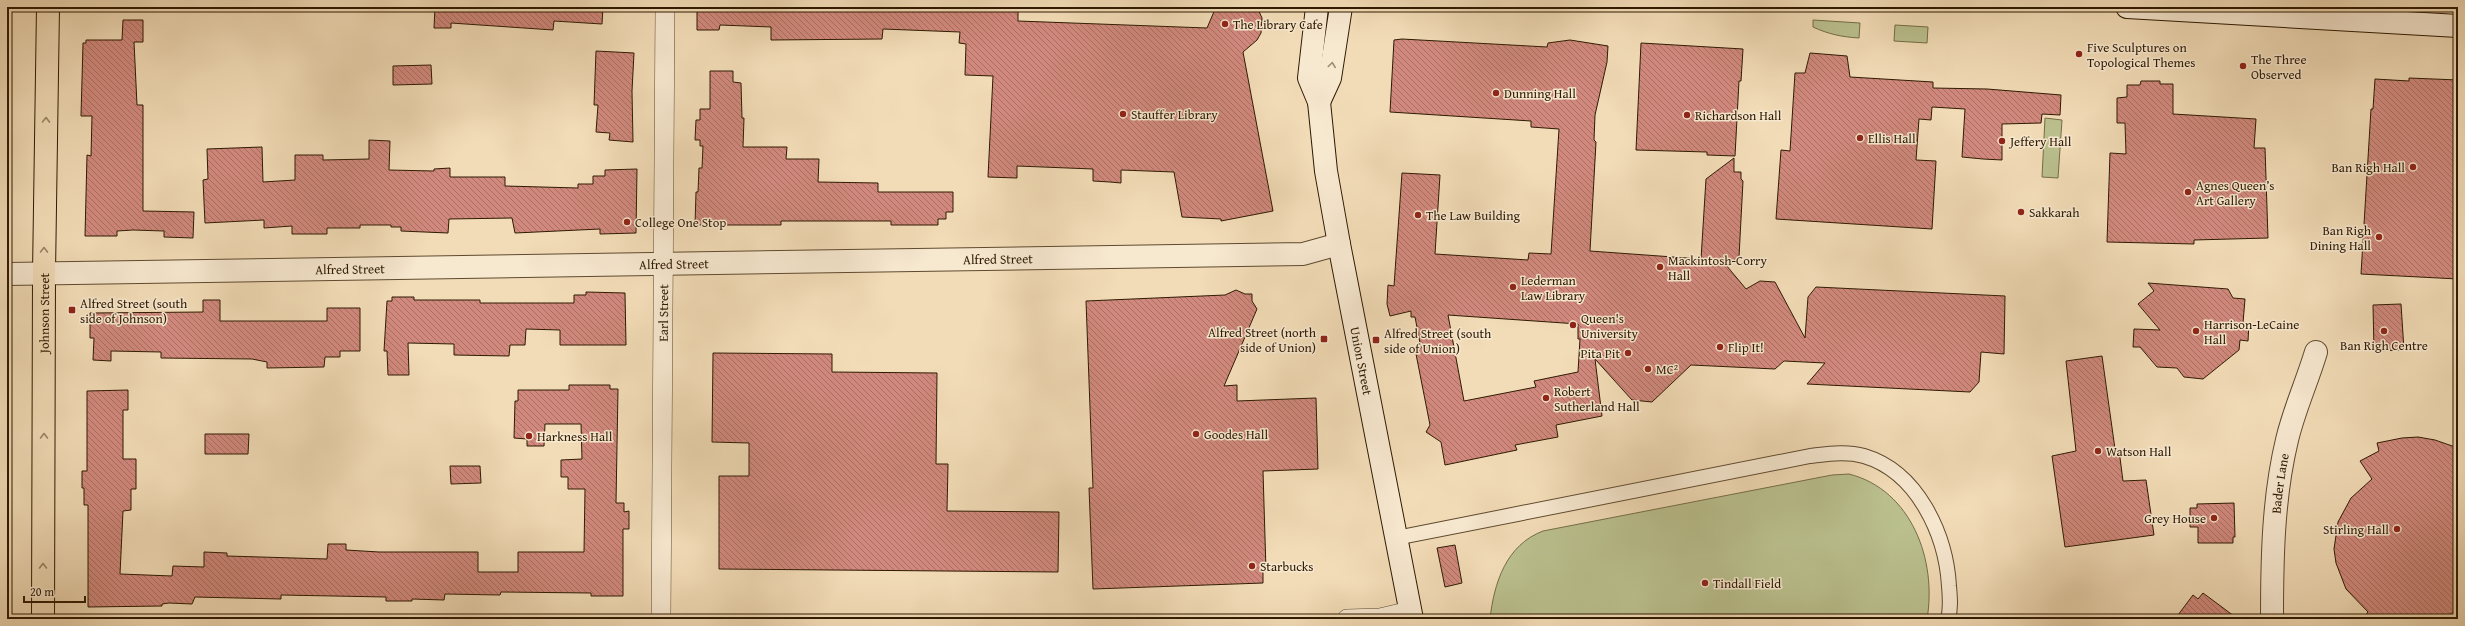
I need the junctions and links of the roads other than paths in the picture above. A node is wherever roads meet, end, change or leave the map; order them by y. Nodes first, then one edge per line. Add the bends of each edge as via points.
1 (48, 7) edge
2 (665, 7) edge
3 (1317, 7) edge
4 (1341, 7) edge
5 (2127, 7) edge
6 (2458, 26) edge
7 (1319, 102) junction
8 (1339, 244) junction
9 (662, 265) junction
10 (44, 273) junction
11 (7, 274) edge
12 (2316, 352) dead end
13 (1396, 538) junction
14 (1411, 615) edge
15 (43, 619) edge
16 (661, 619) edge
17 (1347, 619) edge
18 (1948, 619) edge
19 (2272, 619) edge

10 -> 1 main road, Johnson Street
2 - 9 street, Earl Street
3 - 7 street, Union Street via 1309,78
7 -> 4 street via 1330,78
5 - 6 street
7 - 8 street, Union Street via 1326,171
8 - 9 street, Alfred Street via 1303,254 835,259
8 - 13 street, Union Street
9 - 10 street, Alfred Street
9 - 16 street, Earl Street
10 - 11 street, Alfred Street
15 -> 10 main road, Johnson Street
12 - 19 street, Bader Lane via 2287,439 2280,475 2272,556
13 - 14 street, Union Street
13 - 18 street via 1839,452 1864,456 1888,468 1912,488 1942,542 1948,574
14 - 17 street

